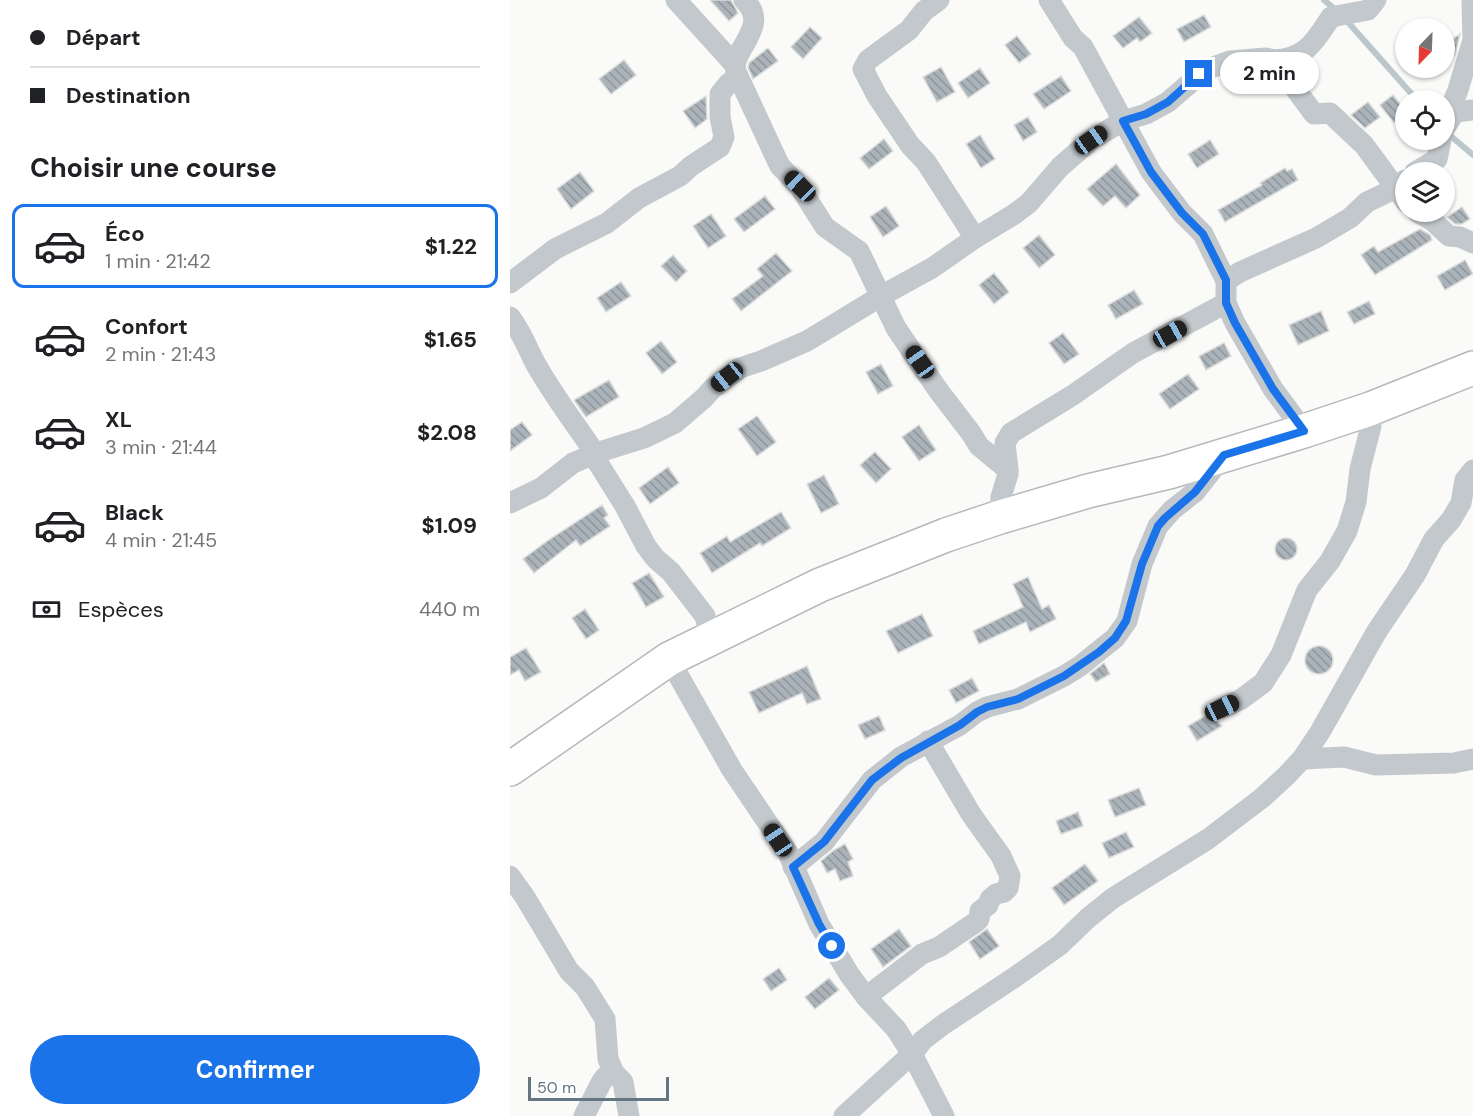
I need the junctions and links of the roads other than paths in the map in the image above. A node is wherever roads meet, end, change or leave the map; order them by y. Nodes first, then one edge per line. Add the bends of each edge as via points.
1 (676, 0) edge
2 (744, 0) edge
3 (939, 0) edge
4 (1049, 0) edge
5 (1376, 0) edge
6 (1472, 0) edge
7 (1274, 60) junction
8 (736, 70) junction
9 (1458, 117) edge
10 (1123, 121) junction
11 (1439, 150) edge
12 (1432, 162) edge
13 (1395, 182) edge
14 (1395, 192) edge
15 (1434, 222) edge
16 (975, 237) junction
17 (1473, 243) edge
18 (1226, 280) junction
19 (510, 284) edge
20 (881, 296) junction
21 (1226, 303) junction
22 (510, 317) edge
23 (1473, 368) edge
24 (1370, 409) junction
25 (1304, 431) junction
26 (593, 455) junction
27 (1224, 455) junction
28 (1008, 470) junction
29 (1473, 470) edge
30 (510, 503) edge
31 (1000, 517) junction
32 (711, 639) junction
33 (669, 659) junction
34 (1222, 708) dead end
35 (928, 741) junction
36 (1302, 759) junction
37 (1473, 759) edge
38 (510, 769) edge
39 (793, 867) junction
40 (510, 876) edge
41 (866, 997) junction
42 (912, 1054) junction
43 (614, 1073) junction
44 (851, 1112) edge
45 (584, 1116) edge
46 (629, 1116) edge
47 (944, 1116) edge

1 - 8 street via 719,45
2 - 8 street via 752,11 752,29
3 - 16 street via 909,30 868,60 863,69 877,96
4 - 10 street via 1083,47
5 - 7 street via 1368,10 1331,17 1307,50 1286,60
6 - 9 street via 1473,40 1453,104
7 - 10 street via 1219,64 1199,74 1158,108
7 - 13 street via 1314,114 1326,112 1334,116
8 - 19 street via 720,94 724,137 720,147 607,223 555,249
8 - 20 street via 780,166 800,186 825,227 860,251
10 - 16 street via 1066,160 1029,203
10 - 18 street via 1151,172 1203,234
11 - 12 street
14 - 18 street via 1367,202 1350,218 1316,238
15 - 17 street via 1449,236
16 - 20 street via 932,268
18 - 21 street
20 - 26 street via 807,341 740,368 675,423
20 - 28 street via 904,339 975,441
21 - 25 street via 1264,375
21 - 28 street via 1133,353 1011,433 1005,443
22 - 26 street
23 - 24 highway
24 - 25 highway
24 - 34 street via 1371,426 1347,531 1307,590 1281,655 1263,683
25 - 27 highway
26 - 30 street via 573,463 541,488
26 - 32 street via 646,546 705,616
27 - 31 highway
27 - 35 street via 1195,492 1158,526 1142,564 1126,621 1115,638 1064,676 1018,699 987,707
28 - 31 street
29 - 36 street via 1463,485 1461,503 1452,520 1434,539 1415,575 1381,623
31 - 32 highway via 820,585
32 - 33 highway
33 - 38 highway
33 - 39 street
35 - 39 street via 872,780 824,842
35 - 41 street via 1001,856 1010,882 1004,892 996,894 980,911 976,922 922,954
36 - 37 street via 1344,757 1376,765
36 - 42 street via 1262,798 1216,834 1113,898 1060,945 944,1024
39 - 41 street via 819,924
40 - 43 street via 569,971 585,987 605,1019 608,1059
41 - 42 street via 896,1029
42 - 44 street
42 - 47 street
43 - 45 street via 602,1081
43 - 46 street via 623,1082

